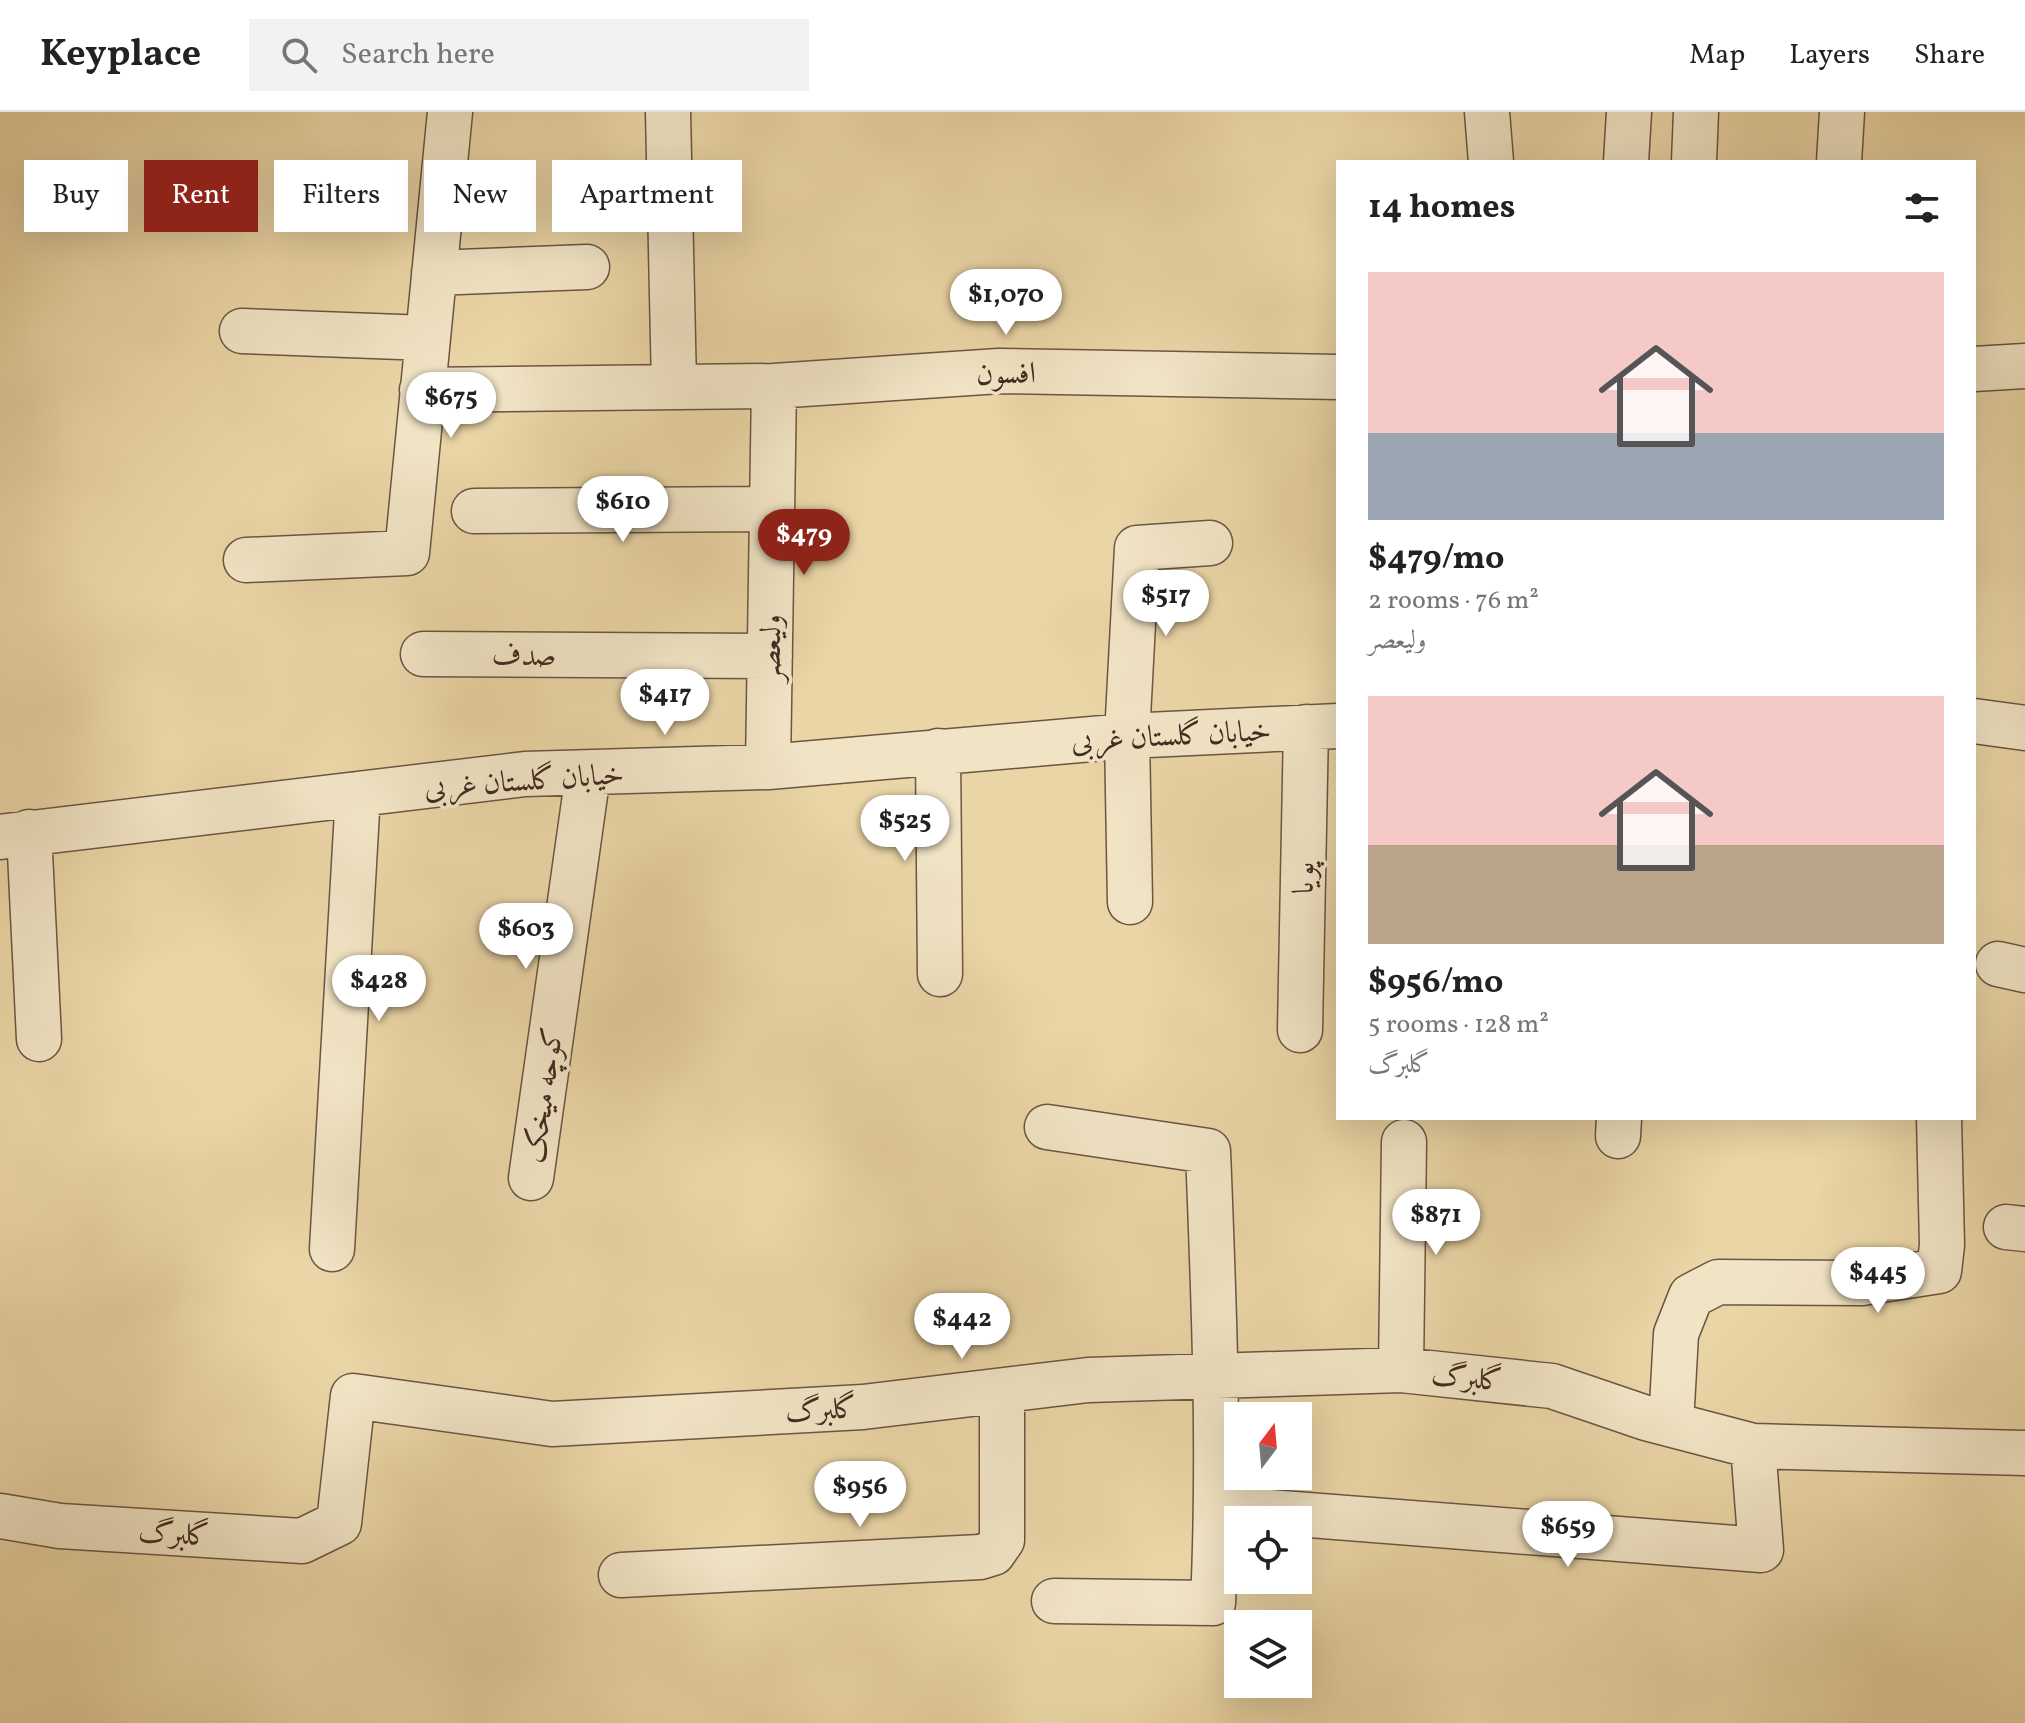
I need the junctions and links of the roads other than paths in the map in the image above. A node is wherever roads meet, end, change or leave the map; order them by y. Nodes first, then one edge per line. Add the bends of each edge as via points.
1 (450, 112) edge
2 (668, 112) edge
3 (1487, 112) edge
4 (1629, 112) edge
5 (1696, 112) edge
6 (1842, 112) edge
7 (1491, 160) edge
8 (1626, 160) edge
9 (1694, 160) edge
10 (1839, 160) edge
11 (587, 267) dead end
12 (434, 273) junction
13 (242, 331) dead end
14 (427, 338) junction
15 (2025, 366) edge
16 (1976, 369) edge
17 (1336, 377) edge
18 (674, 386) junction
19 (774, 386) junction
20 (422, 390) junction
21 (771, 509) junction
22 (474, 511) dead end
23 (1210, 543) dead end
24 (246, 560) dead end
25 (423, 654) dead end
26 (770, 656) junction
27 (1976, 721) edge
28 (1322, 727) edge
29 (2025, 728) edge
30 (1127, 736) junction
31 (938, 751) junction
32 (768, 767) junction
33 (588, 774) junction
34 (358, 794) junction
35 (15, 834) edge
36 (1130, 902) dead end
37 (940, 974) dead end
38 (1300, 1030) dead end
39 (39, 1039) dead end
40 (1939, 1120) edge
41 (1047, 1127) dead end
42 (1404, 1142) dead end
43 (531, 1178) dead end
44 (332, 1249) dead end
45 (1401, 1370) junction
46 (1217, 1374) junction
47 (1002, 1391) junction
48 (1671, 1424) junction
49 (1753, 1446) junction
50 (2025, 1453) edge
51 (1218, 1508) junction
52 (0, 1516) edge
53 (621, 1575) dead end
54 (1054, 1601) dead end

1 - 12 street
2 - 18 street
3 - 7 street
4 - 8 street
5 - 9 street
6 - 10 street
11 - 12 street
12 - 14 street
13 - 14 street
14 - 20 street
15 - 16 street
17 - 19 street, افسون via 999,371
18 - 19 street, افسون
18 - 20 street
19 - 21 street, ولیعصر
20 - 24 street via 407,553
21 - 22 street
21 - 26 street, ولیعصر
23 - 30 street via 1137,548
25 - 26 street, صدف
26 - 32 street, ولیعصر
27 - 29 street
28 - 30 street, خیابان گلستان غربی
28 - 38 street, پویا
30 - 31 street, خیابان گلستان غربی
30 - 36 street
31 - 32 street, خیابان گلستان غربی
31 - 37 street
32 - 33 street, خیابان گلستان غربی
33 - 34 street, خیابان گلستان غربی via 525,774
33 - 43 street, کوچه میخک
34 - 35 street, خیابان گلستان غربی
34 - 44 street
35 - 39 street
40 - 48 street via 1939,1271 1862,1283 1718,1282 1691,1296 1676,1334
41 - 46 street via 1208,1151
42 - 45 street
45 - 46 street, گلبرگ
45 - 48 street, گلبرگ via 1552,1386
46 - 47 street, گلبرگ via 1088,1380
46 - 51 street
47 - 52 street, گلبرگ via 863,1407 552,1424 353,1396 339,1523 302,1541 60,1526
47 - 53 street via 1002,1540 993,1553
48 - 49 street, گلبرگ
49 - 50 street, گلبرگ
49 - 51 street via 1761,1550
51 - 54 street via 1213,1603

